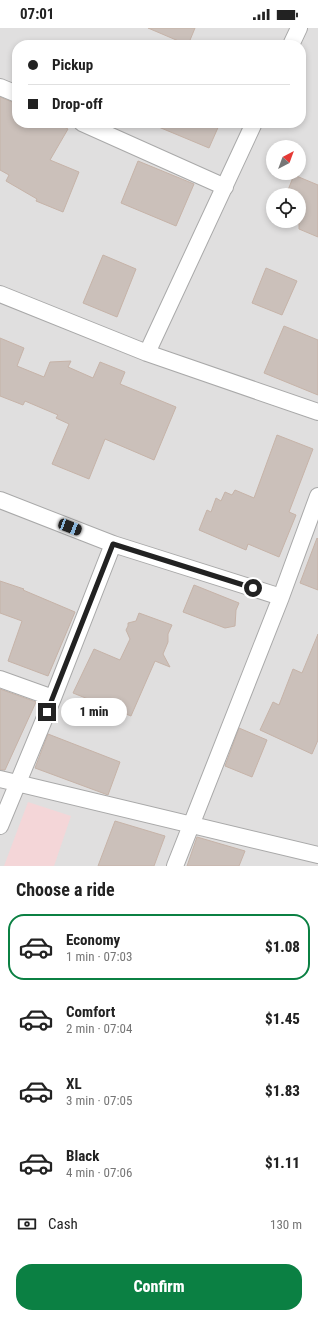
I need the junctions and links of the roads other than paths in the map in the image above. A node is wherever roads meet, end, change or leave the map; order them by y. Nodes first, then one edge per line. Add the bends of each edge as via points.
1 (0, 86) edge
2 (12, 92) edge
3 (93, 128) edge
4 (252, 128) edge
5 (225, 187) junction
6 (0, 294) edge
7 (147, 353) junction
8 (318, 412) edge
9 (318, 496) edge
10 (0, 500) edge
11 (113, 544) junction
12 (281, 597) junction
13 (0, 679) edge
14 (53, 698) junction
15 (0, 779) edge
16 (18, 783) junction
17 (191, 823) junction
18 (0, 826) edge
19 (318, 855) edge
20 (174, 866) edge

1 - 2 street
3 - 5 street
4 - 5 street
5 - 7 street
6 - 7 street
7 - 8 street
9 - 12 street
10 - 11 street
11 - 12 street
11 - 14 street
12 - 17 street
13 - 14 street
14 - 16 street
15 - 16 street
16 - 17 street
16 - 18 street
17 - 19 street
17 - 20 street

